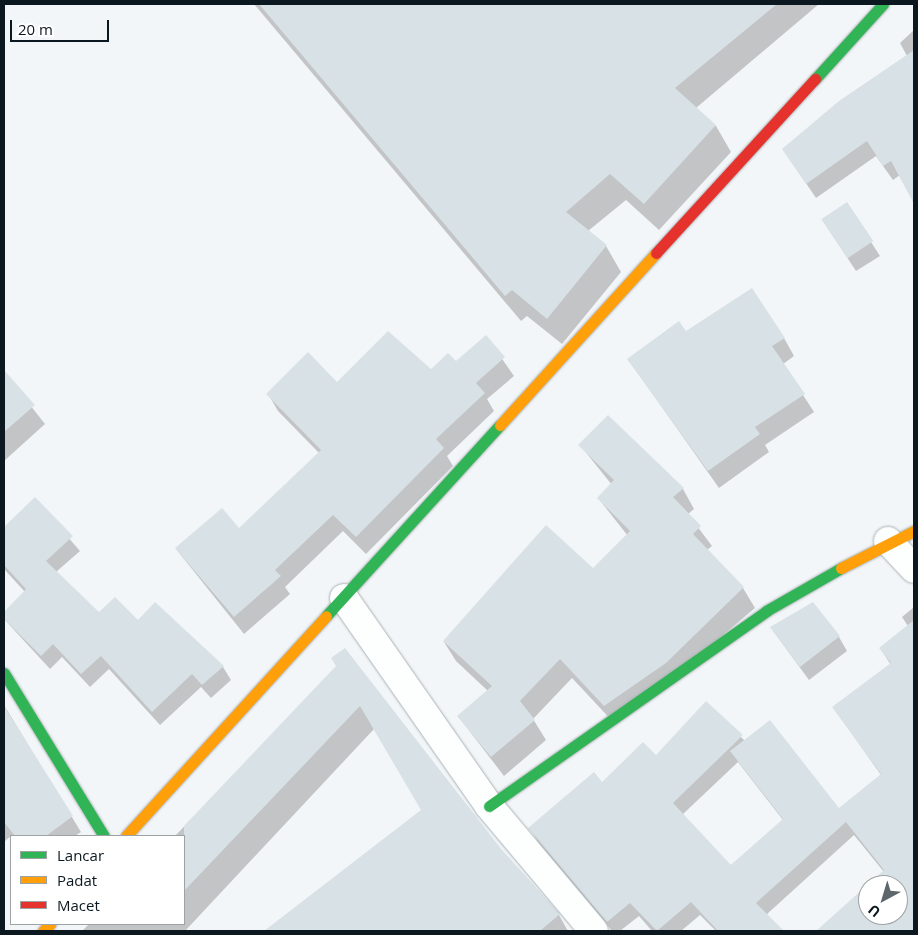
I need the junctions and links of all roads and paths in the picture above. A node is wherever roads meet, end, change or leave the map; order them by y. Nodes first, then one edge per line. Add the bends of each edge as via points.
1 (883, 4) edge
2 (914, 531) edge
3 (888, 541) junction
4 (914, 569) edge
5 (344, 598) junction
6 (4, 673) edge
7 (489, 806) junction
8 (103, 835) edge
9 (127, 835) edge
10 (594, 931) edge

1 - 5 main road
2 - 3 main road
3 - 4 street
3 - 7 main road via 766,611
5 - 7 street
5 - 9 main road
6 - 8 main road
7 - 10 street

